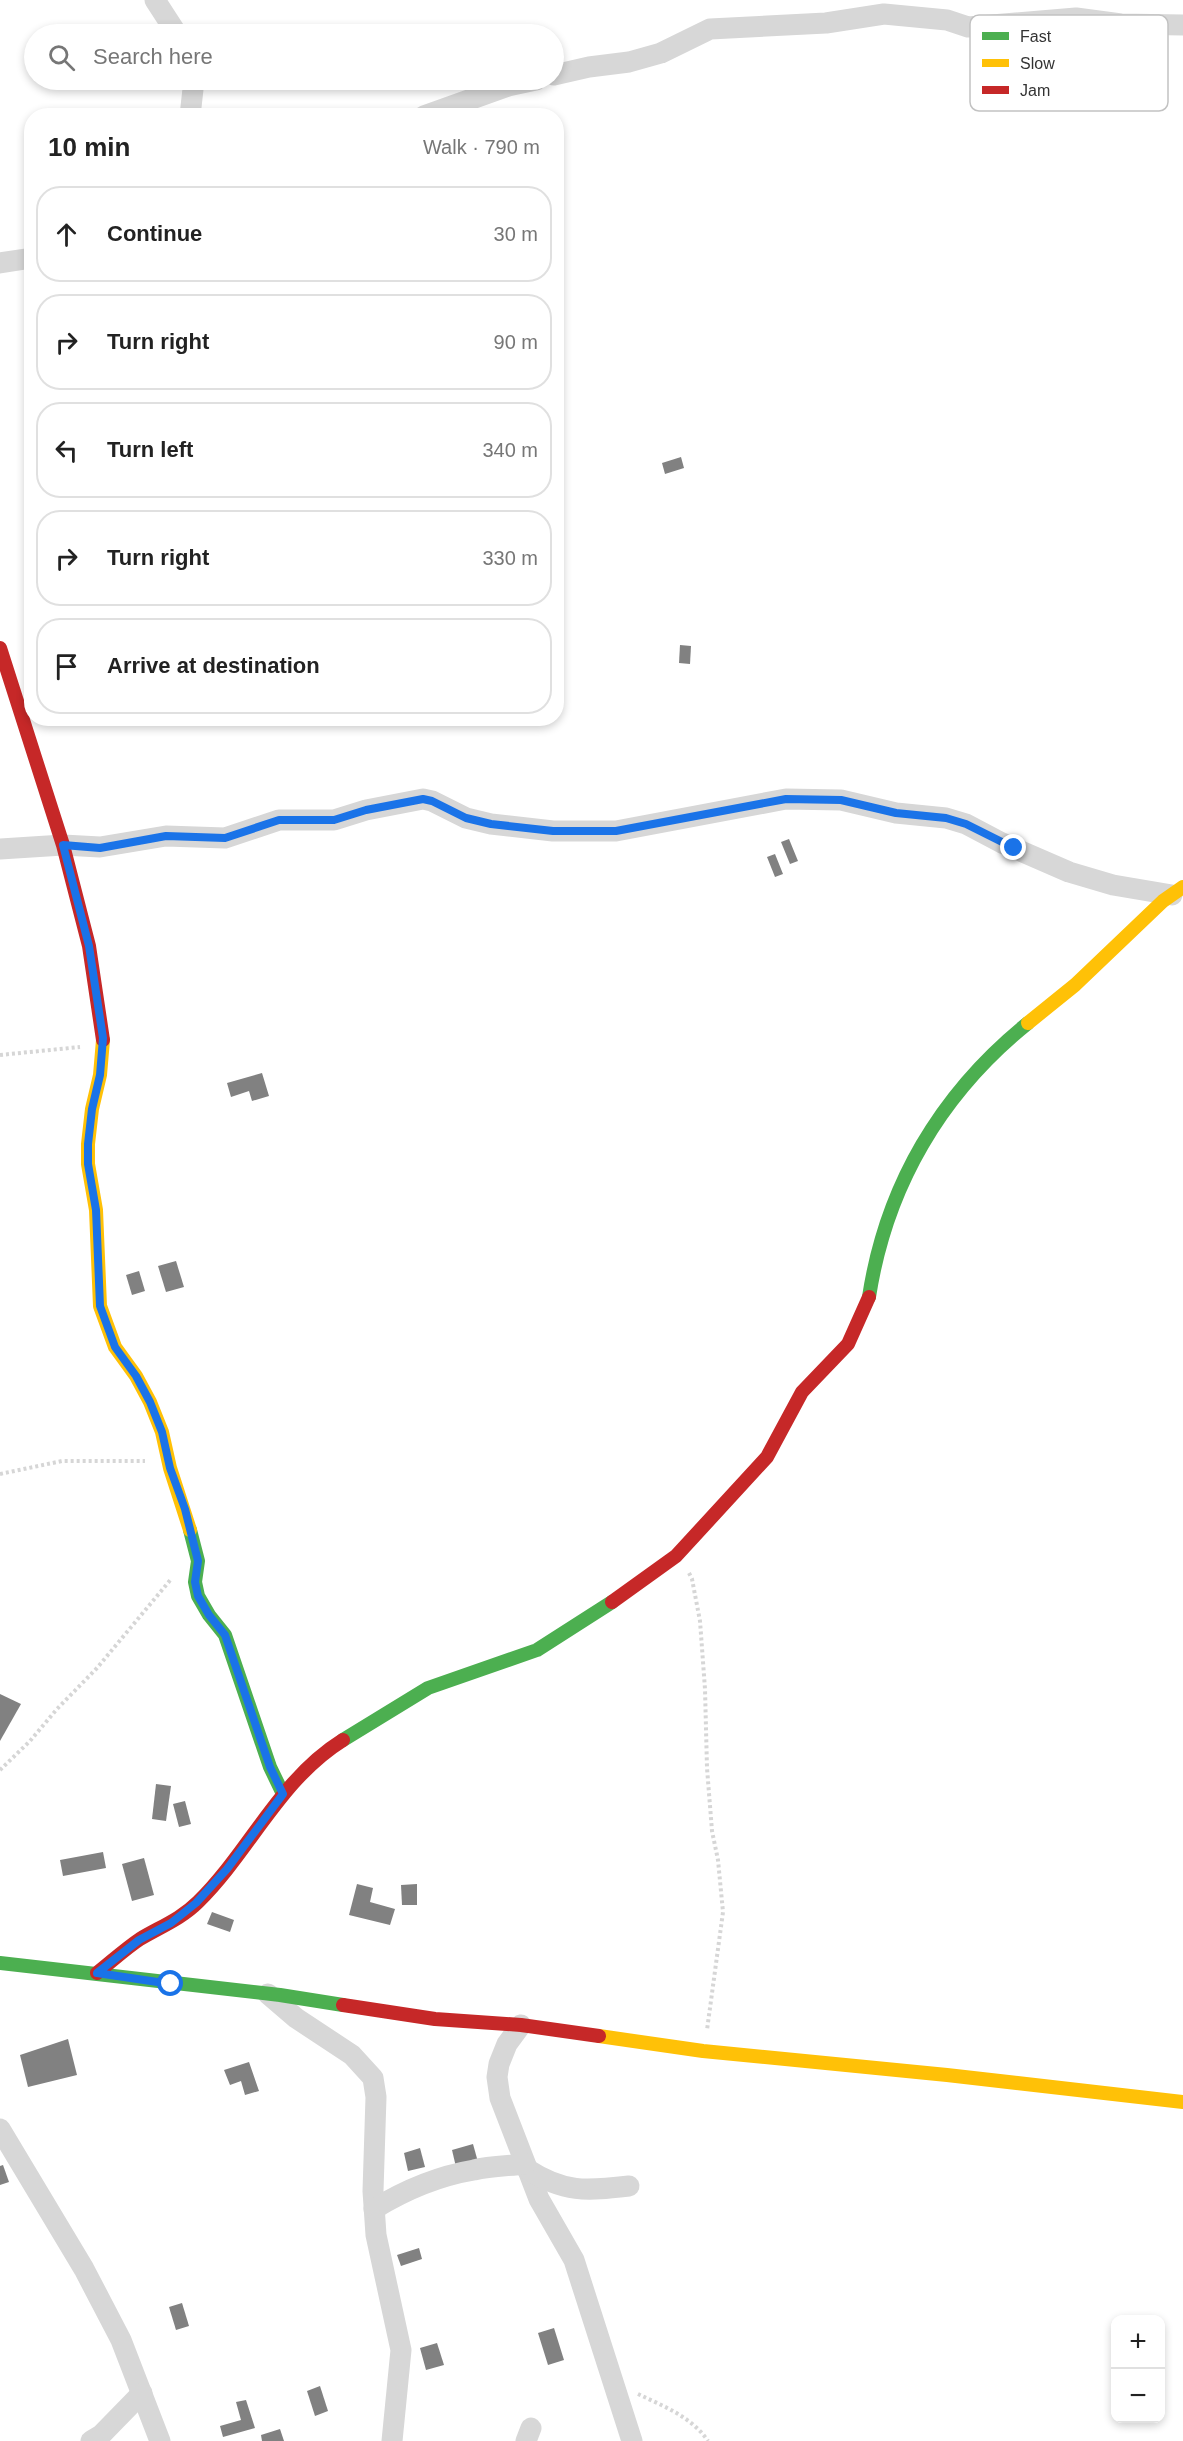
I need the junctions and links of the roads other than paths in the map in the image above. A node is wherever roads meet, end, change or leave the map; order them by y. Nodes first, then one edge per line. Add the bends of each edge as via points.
1 (156, 0) edge
2 (171, 24) edge
3 (1168, 26) edge
4 (1183, 26) edge
5 (970, 27) edge
6 (564, 73) edge
7 (193, 90) edge
8 (497, 90) edge
9 (191, 108) edge
10 (446, 108) edge
11 (24, 259) edge
12 (0, 263) edge
13 (0, 648) edge
14 (24, 723) edge
15 (25, 726) edge
16 (63, 845) junction
17 (0, 849) edge
18 (1178, 891) edge
19 (283, 1794) junction
20 (0, 1963) edge
21 (97, 1973) junction
22 (267, 1994) junction
23 (521, 2025) junction
24 (1183, 2102) edge
25 (0, 2129) edge
26 (526, 2166) junction
27 (629, 2186) dead end
28 (374, 2209) junction
29 (142, 2393) junction
30 (91, 2441) edge
31 (160, 2441) edge
32 (392, 2441) edge
33 (632, 2441) edge

1 - 2 street
3 - 4 street
5 - 6 street via 947,20 884,14 826,23 710,29 629,62
7 - 9 street
8 - 10 street
11 - 12 street
13 - 14 street
15 - 16 street
16 - 17 street
16 - 18 street via 100,848 166,836 225,838 279,820 334,820 423,799 466,818 553,831 616,831 786,799 819,799 946,818 1069,872 1113,885
16 - 19 street via 89,946 103,1038 88,1144 96,1210 100,1306 115,1347 136,1376 162,1432 198,1561 198,1596 225,1635
18 - 19 street via 1008,1039 954,1096 899,1189 874,1258 868,1302 849,1344 802,1392 767,1457 676,1556 537,1650 428,1688 398,1705 334,1746
19 - 21 street via 227,1869 196,1903
20 - 21 street
21 - 22 street
22 - 23 street via 435,2019
22 - 28 street via 352,2055 373,2078
23 - 24 street via 703,2051
23 - 26 street via 507,2044 497,2076 504,2114
25 - 29 street via 84,2269 121,2340
26 - 27 street via 550,2183 573,2190
26 - 28 street via 476,2169 444,2177
26 - 33 street via 550,2220 574,2260
28 - 32 street via 401,2350
29 - 30 street
29 - 31 street

